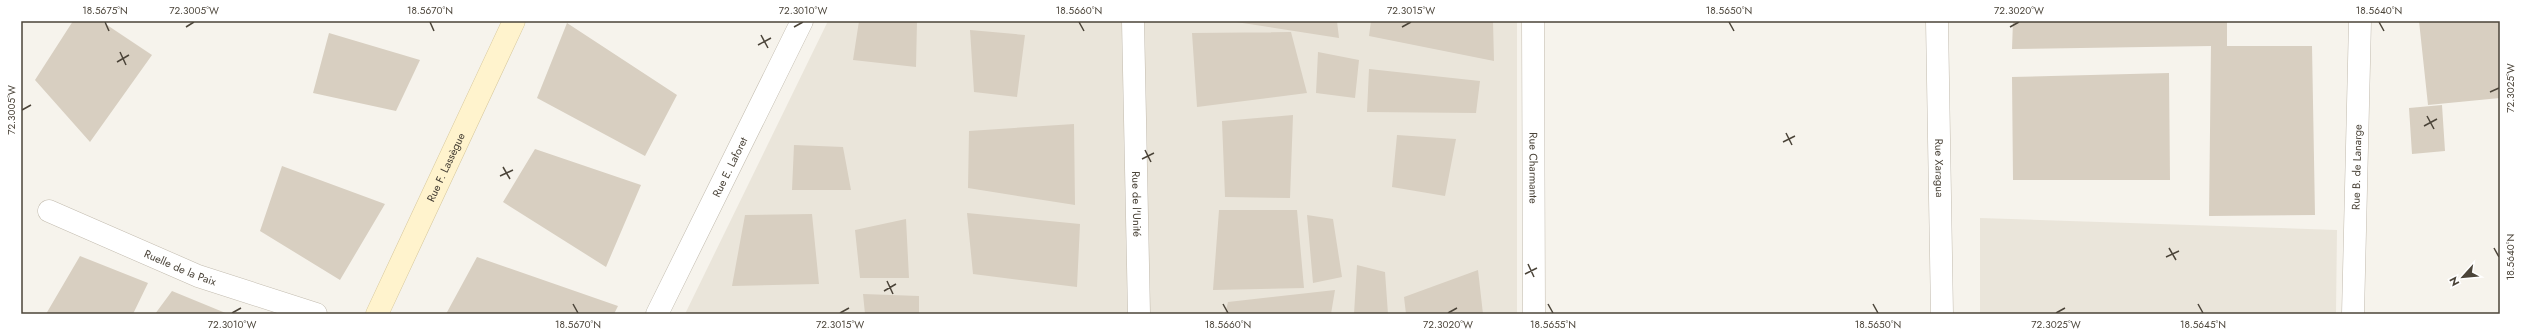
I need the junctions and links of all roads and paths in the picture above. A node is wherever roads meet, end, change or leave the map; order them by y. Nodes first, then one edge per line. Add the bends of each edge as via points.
1 (514, 21) edge
2 (802, 21) edge
3 (1133, 21) edge
4 (1533, 21) edge
5 (1937, 21) edge
6 (2360, 21) edge
7 (49, 211) dead end
8 (316, 314) edge
9 (377, 314) edge
10 (657, 314) edge
11 (1139, 314) edge
12 (1534, 314) edge
13 (1942, 314) edge
14 (2353, 314) edge

1 - 9 street, Rue F. Lassègue
2 - 10 street, Rue E. Laforet
3 - 11 street, Rue de l'Unité
4 - 12 street, Rue Charmante
5 - 13 street, Rue Xaragua
6 - 14 street, Rue B. de Lanarge
7 - 8 street, Ruelle de la Paix via 198,276

